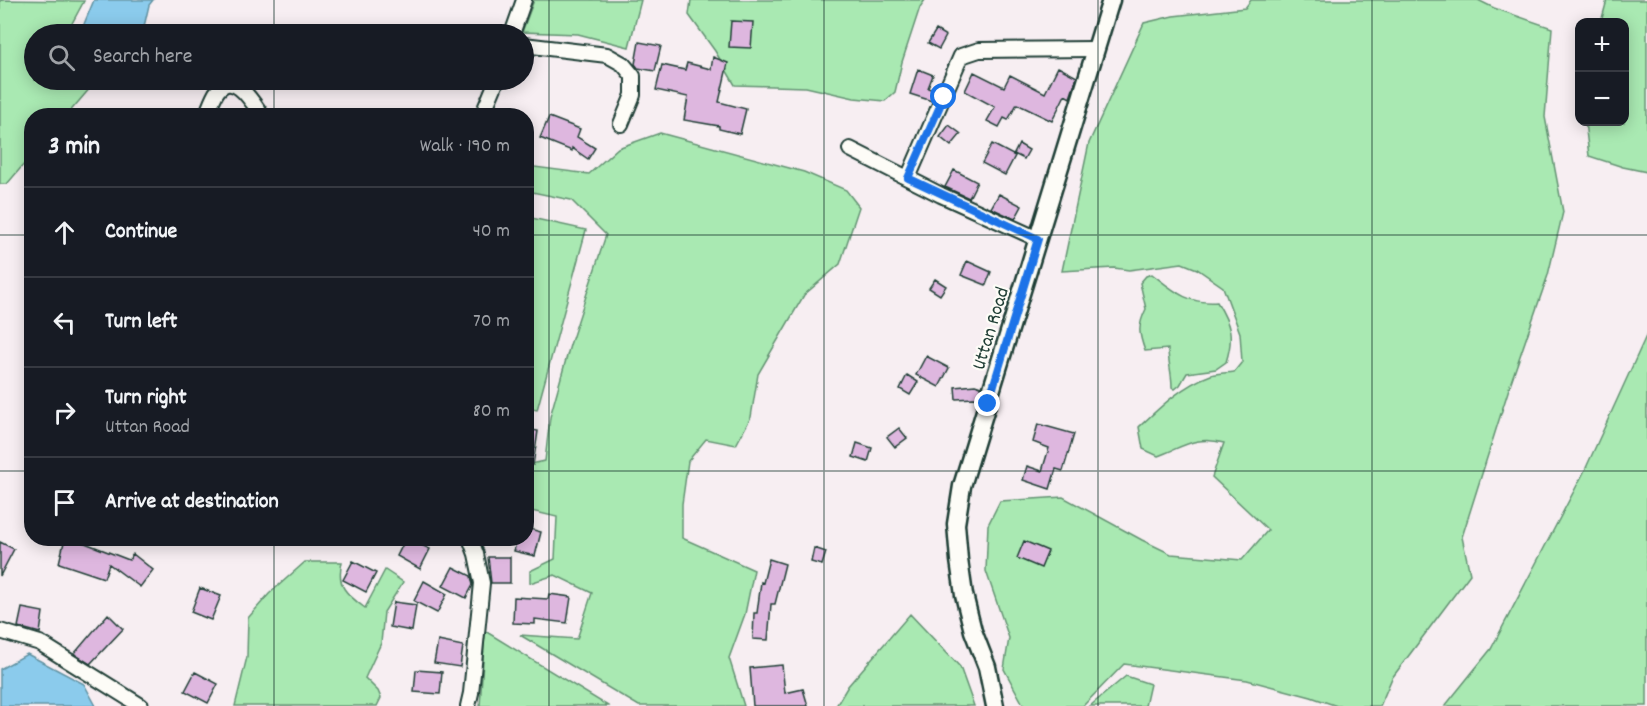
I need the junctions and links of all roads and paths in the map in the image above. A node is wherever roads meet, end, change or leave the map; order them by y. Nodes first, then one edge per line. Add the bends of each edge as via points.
1 (524, 0) edge
2 (1111, 0) edge
3 (516, 24) edge
4 (534, 46) edge
5 (1096, 49) junction
6 (219, 90) edge
7 (244, 90) edge
8 (493, 90) edge
9 (209, 108) edge
10 (257, 108) edge
11 (485, 108) edge
12 (621, 124) dead end
13 (850, 149) dead end
14 (908, 178) junction
15 (1038, 239) junction
16 (473, 546) edge
17 (0, 632) edge
18 (141, 706) edge
19 (468, 706) edge
20 (995, 706) edge

1 - 3 street
2 - 5 main road, Uttan Road
4 - 12 street via 607,55 623,64 633,76 633,95
5 - 14 street via 979,50 962,56
5 - 15 main road, Uttan Road
6 - 9 street
7 - 10 street
8 - 11 street
13 - 14 street
14 - 15 street
15 - 20 main road, Uttan Road via 962,486 957,524 964,596
16 - 19 street via 482,584
17 - 18 street via 39,643

